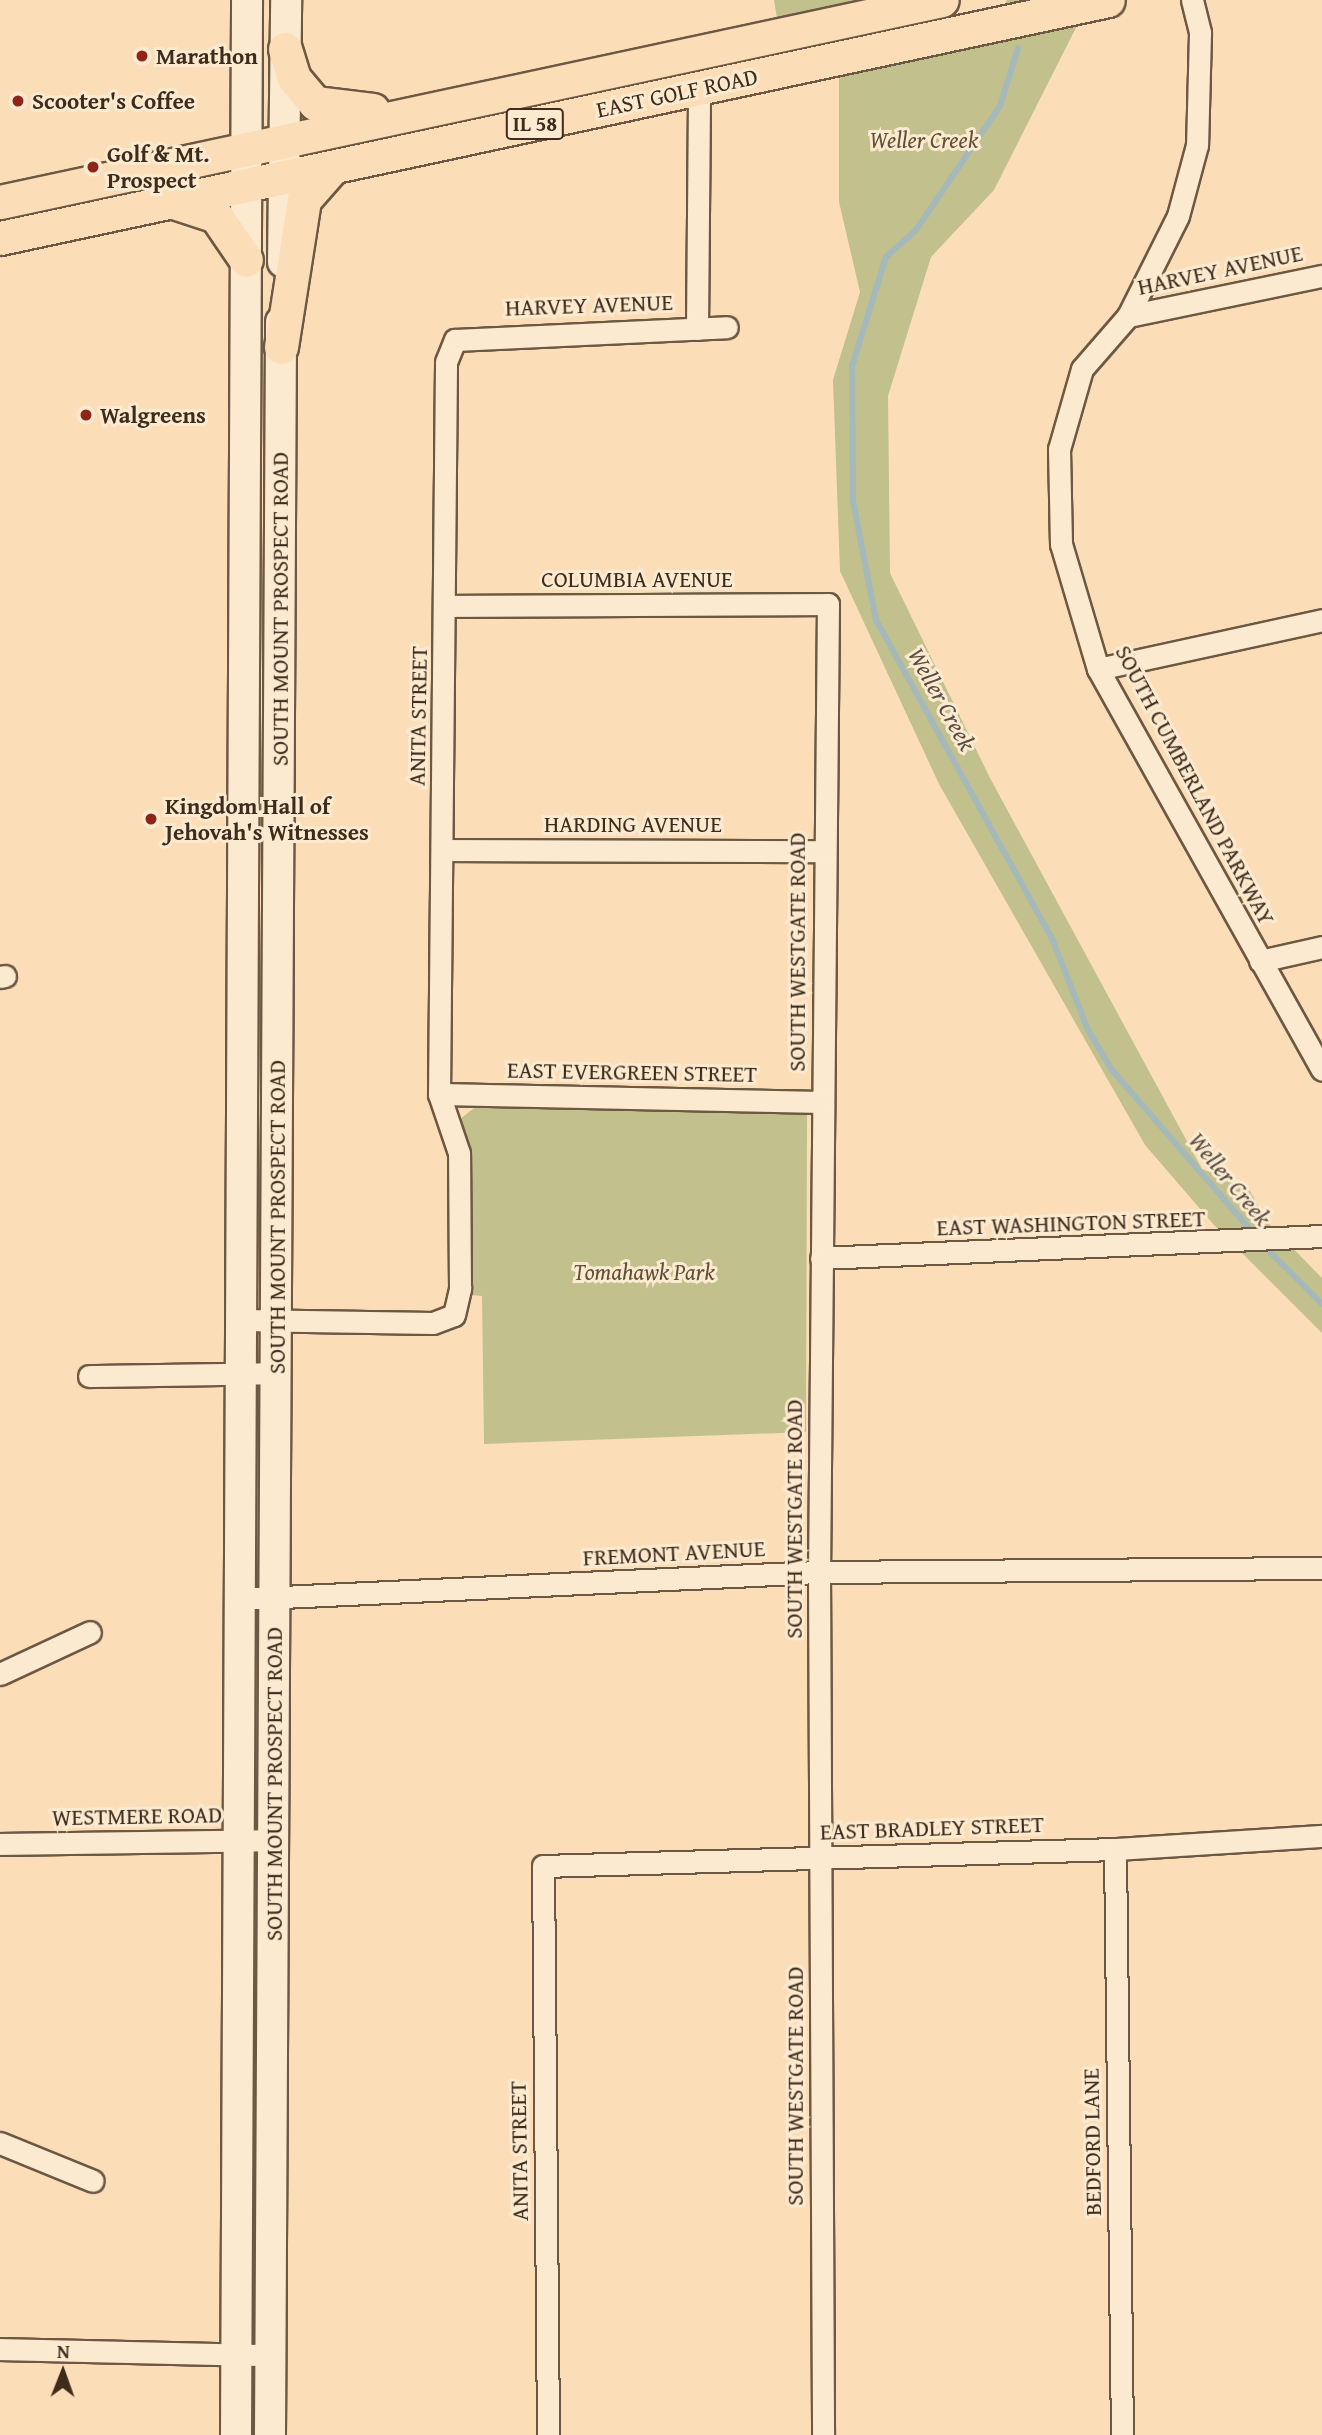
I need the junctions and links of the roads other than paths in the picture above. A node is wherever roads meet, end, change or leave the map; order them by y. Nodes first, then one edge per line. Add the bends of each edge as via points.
1 (247, 0) edge
2 (286, 0) edge
3 (942, 0) edge
4 (1108, 0) edge
5 (1192, 0) edge
6 (285, 49) junction
7 (699, 89) junction
8 (431, 110) junction
9 (285, 142) junction
10 (246, 150) junction
11 (332, 169) junction
12 (285, 179) junction
13 (246, 187) junction
14 (0, 202) edge
15 (174, 202) junction
16 (0, 238) edge
17 (246, 260) junction
18 (1322, 276) edge
19 (1128, 316) junction
20 (727, 327) dead end
21 (697, 329) junction
22 (455, 340) joint
23 (281, 347) junction
24 (828, 604) joint
25 (446, 606) junction
26 (1322, 620) edge
27 (1098, 669) junction
28 (443, 850) junction
29 (824, 851) junction
30 (1322, 947) edge
31 (1260, 961) junction
32 (1322, 1070) edge
33 (439, 1094) junction
34 (823, 1102) junction
35 (1322, 1236) edge
36 (821, 1258) junction
37 (241, 1320) junction
38 (276, 1321) junction
39 (276, 1373) junction
40 (241, 1374) junction
41 (89, 1376) dead end
42 (1322, 1568) edge
43 (819, 1572) junction
44 (275, 1598) junction
45 (239, 1600) junction
46 (90, 1632) dead end
47 (0, 1674) edge
48 (1322, 1836) edge
49 (237, 1840) junction
50 (275, 1840) junction
51 (0, 1844) edge
52 (1115, 1849) junction
53 (821, 1858) junction
54 (543, 1866) joint
55 (0, 2143) edge
56 (93, 2181) dead end
57 (0, 2349) edge
58 (236, 2354) junction
59 (271, 2355) junction
60 (236, 2435) edge
61 (270, 2435) edge
62 (548, 2435) edge
63 (823, 2435) edge
64 (1122, 2435) edge

1 - 10 main road, SOUTH MOUNT PROSPECT ROAD
2 - 6 main road, SOUTH MOUNT PROSPECT ROAD
3 - 8 main road, EAST GOLF ROAD / IL 58
4 - 7 main road, EAST GOLF ROAD / IL 58
5 - 19 street, SOUTH CUMBERLAND PARKWAY via 1200,33 1197,145 1178,216
6 - 8 main road via 305,94 329,109
6 - 9 main road, SOUTH MOUNT PROSPECT ROAD
7 - 11 main road, EAST GOLF ROAD / IL 58
7 - 21 street
8 - 9 main road, EAST GOLF ROAD / IL 58
9 - 10 main road, EAST GOLF ROAD / IL 58
9 - 12 main road, SOUTH MOUNT PROSPECT ROAD
10 - 13 main road, SOUTH MOUNT PROSPECT ROAD
10 - 14 main road, IL 58
11 - 12 main road, EAST GOLF ROAD / IL 58
11 - 23 main road via 304,200
12 - 13 main road, EAST GOLF ROAD / IL 58
12 - 23 main road, SOUTH MOUNT PROSPECT ROAD
13 - 15 main road, IL 58
13 - 17 main road, SOUTH MOUNT PROSPECT ROAD
15 - 16 main road, IL 58
15 - 17 main road via 216,216
17 - 37 main road, SOUTH MOUNT PROSPECT ROAD
18 - 19 street, HARVEY AVENUE
19 - 27 street, SOUTH CUMBERLAND PARKWAY via 1082,369 1059,449 1062,544
20 - 21 street, HARVEY AVENUE
21 - 22 street, HARVEY AVENUE
22 - 25 street, ANITA STREET via 446,362
23 - 38 main road, SOUTH MOUNT PROSPECT ROAD
24 - 25 street, COLUMBIA AVENUE
24 - 29 street, SOUTH WESTGATE ROAD
25 - 28 street, ANITA STREET
26 - 27 street
27 - 31 street, SOUTH CUMBERLAND PARKWAY
28 - 29 street, HARDING AVENUE
28 - 33 street, ANITA STREET
29 - 34 street, SOUTH WESTGATE ROAD
30 - 31 street
31 - 32 street, SOUTH CUMBERLAND PARKWAY
33 - 34 street, EAST EVERGREEN STREET
33 - 38 street, ANITA STREET via 459,1153 460,1288 454,1315 433,1323
34 - 36 street, SOUTH WESTGATE ROAD
35 - 36 street, EAST WASHINGTON STREET via 1201,1246
36 - 43 street, SOUTH WESTGATE ROAD
37 - 38 street
37 - 40 main road, SOUTH MOUNT PROSPECT ROAD
38 - 39 main road, SOUTH MOUNT PROSPECT ROAD
39 - 40 street
39 - 44 main road, SOUTH MOUNT PROSPECT ROAD
40 - 41 street
40 - 45 main road, SOUTH MOUNT PROSPECT ROAD
42 - 43 street, FREMONT AVENUE
43 - 44 street, FREMONT AVENUE
43 - 53 street, SOUTH WESTGATE ROAD
44 - 45 street, FREMONT AVENUE
44 - 50 main road, SOUTH MOUNT PROSPECT ROAD
45 - 49 main road, SOUTH MOUNT PROSPECT ROAD
46 - 47 street
48 - 52 street, EAST BRADLEY STREET
49 - 50 street, WESTMERE ROAD
49 - 51 street, WESTMERE ROAD
49 - 58 main road, SOUTH MOUNT PROSPECT ROAD
50 - 59 main road, SOUTH MOUNT PROSPECT ROAD
52 - 53 street, EAST BRADLEY STREET
52 - 64 street, BEDFORD LANE
53 - 54 street, EAST BRADLEY STREET
53 - 63 street, SOUTH WESTGATE ROAD
54 - 62 street, ANITA STREET
55 - 56 street
57 - 58 street
58 - 59 street
58 - 60 main road, SOUTH MOUNT PROSPECT ROAD
59 - 61 main road, SOUTH MOUNT PROSPECT ROAD

